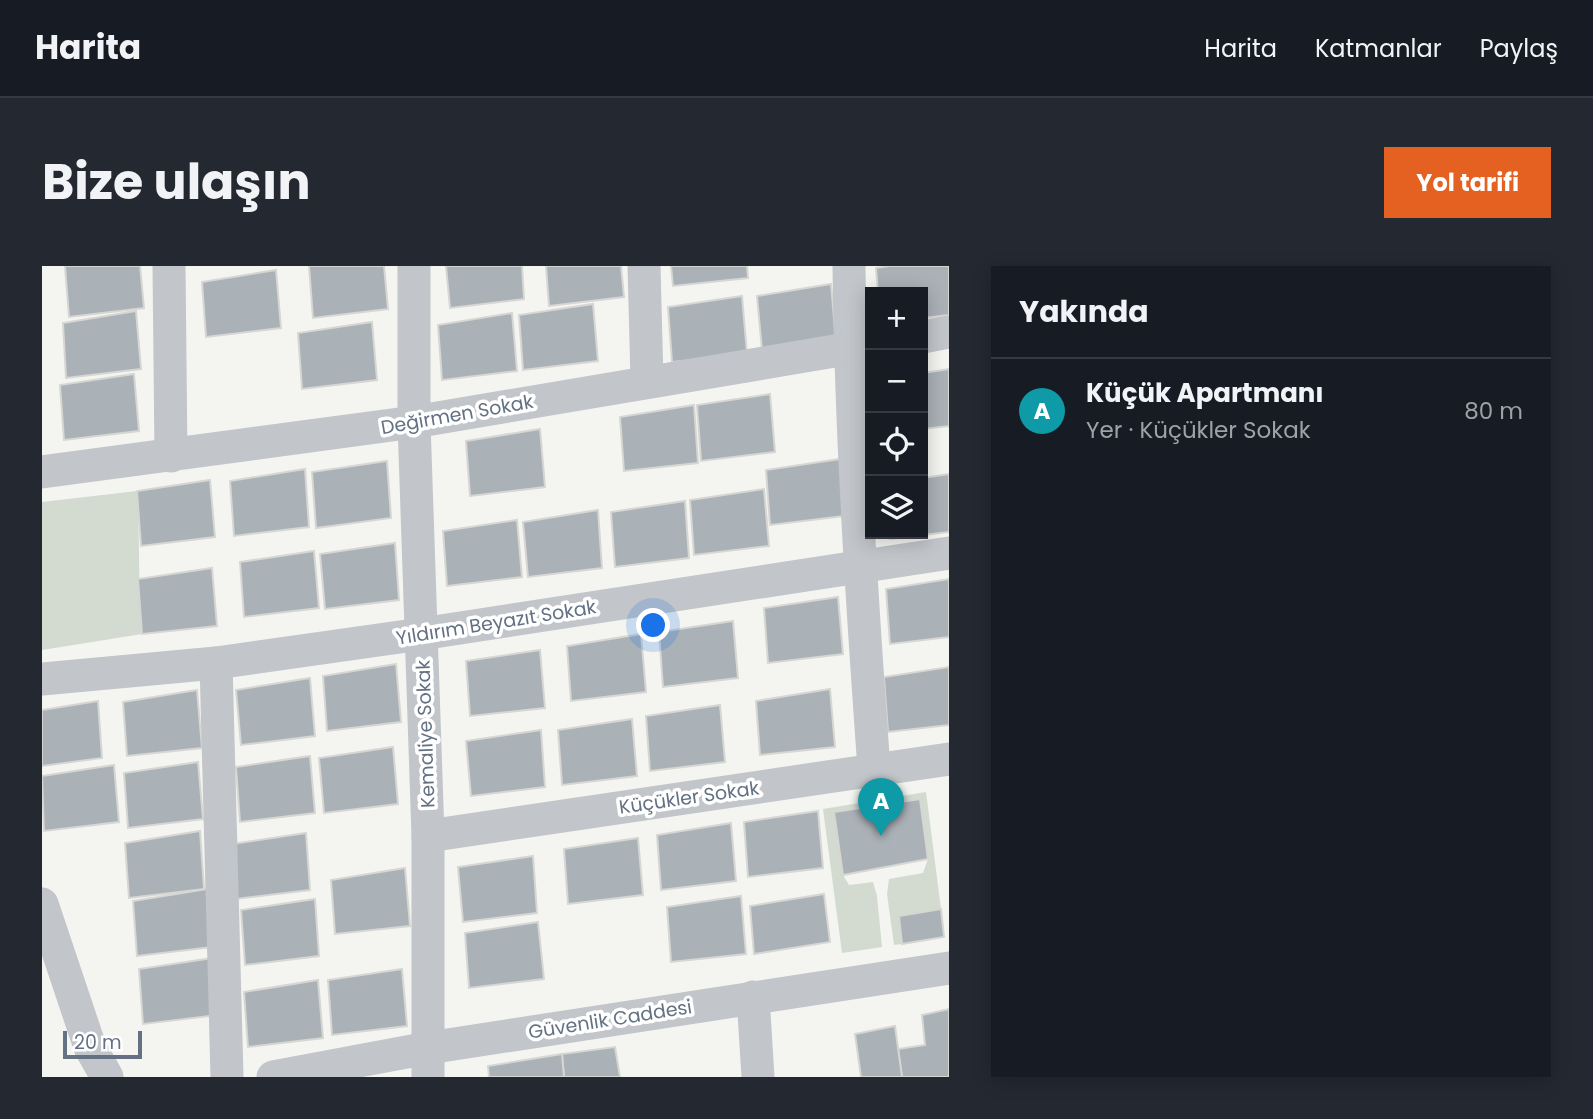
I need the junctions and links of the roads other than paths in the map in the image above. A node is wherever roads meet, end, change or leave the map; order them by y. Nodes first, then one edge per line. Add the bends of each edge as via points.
1 (169, 266) edge
2 (414, 266) edge
3 (644, 266) edge
4 (849, 266) edge
5 (949, 332) edge
6 (928, 336) edge
7 (860, 346) edge
8 (647, 381) junction
9 (414, 422) junction
10 (171, 456) junction
11 (42, 472) edge
12 (949, 553) edge
13 (860, 566) junction
14 (421, 634) junction
15 (216, 663) junction
16 (42, 679) edge
17 (949, 759) edge
18 (874, 769) junction
19 (428, 836) junction
20 (42, 905) edge
21 (949, 968) edge
22 (753, 997) junction
23 (428, 1062) edge
24 (107, 1077) edge
25 (227, 1077) edge
26 (273, 1077) edge
27 (758, 1077) edge

1 - 10 street
2 - 9 street, Kemaliye Sokak
3 - 8 street
4 - 7 street
5 - 6 street
7 - 8 street, Değirmen Sokak
7 - 13 street
8 - 9 street, Değirmen Sokak
9 - 10 street, Değirmen Sokak
9 - 14 street, Kemaliye Sokak
10 - 11 street, Değirmen Sokak
12 - 13 street, Yıldırım Beyazıt Sokak
13 - 14 street, Yıldırım Beyazıt Sokak
13 - 18 street
14 - 15 street, Yıldırım Beyazıt Sokak
14 - 19 street, Kemaliye Sokak
15 - 16 street, Yıldırım Beyazıt Sokak
15 - 25 street
17 - 18 street, Küçükler Sokak
18 - 19 street, Küçükler Sokak
19 - 23 street, Kemaliye Sokak
20 - 24 street via 90,1047
21 - 22 street, Güvenlik Caddesi
22 - 23 street, Güvenlik Caddesi
22 - 27 street
23 - 26 street, Güvenlik Caddesi

